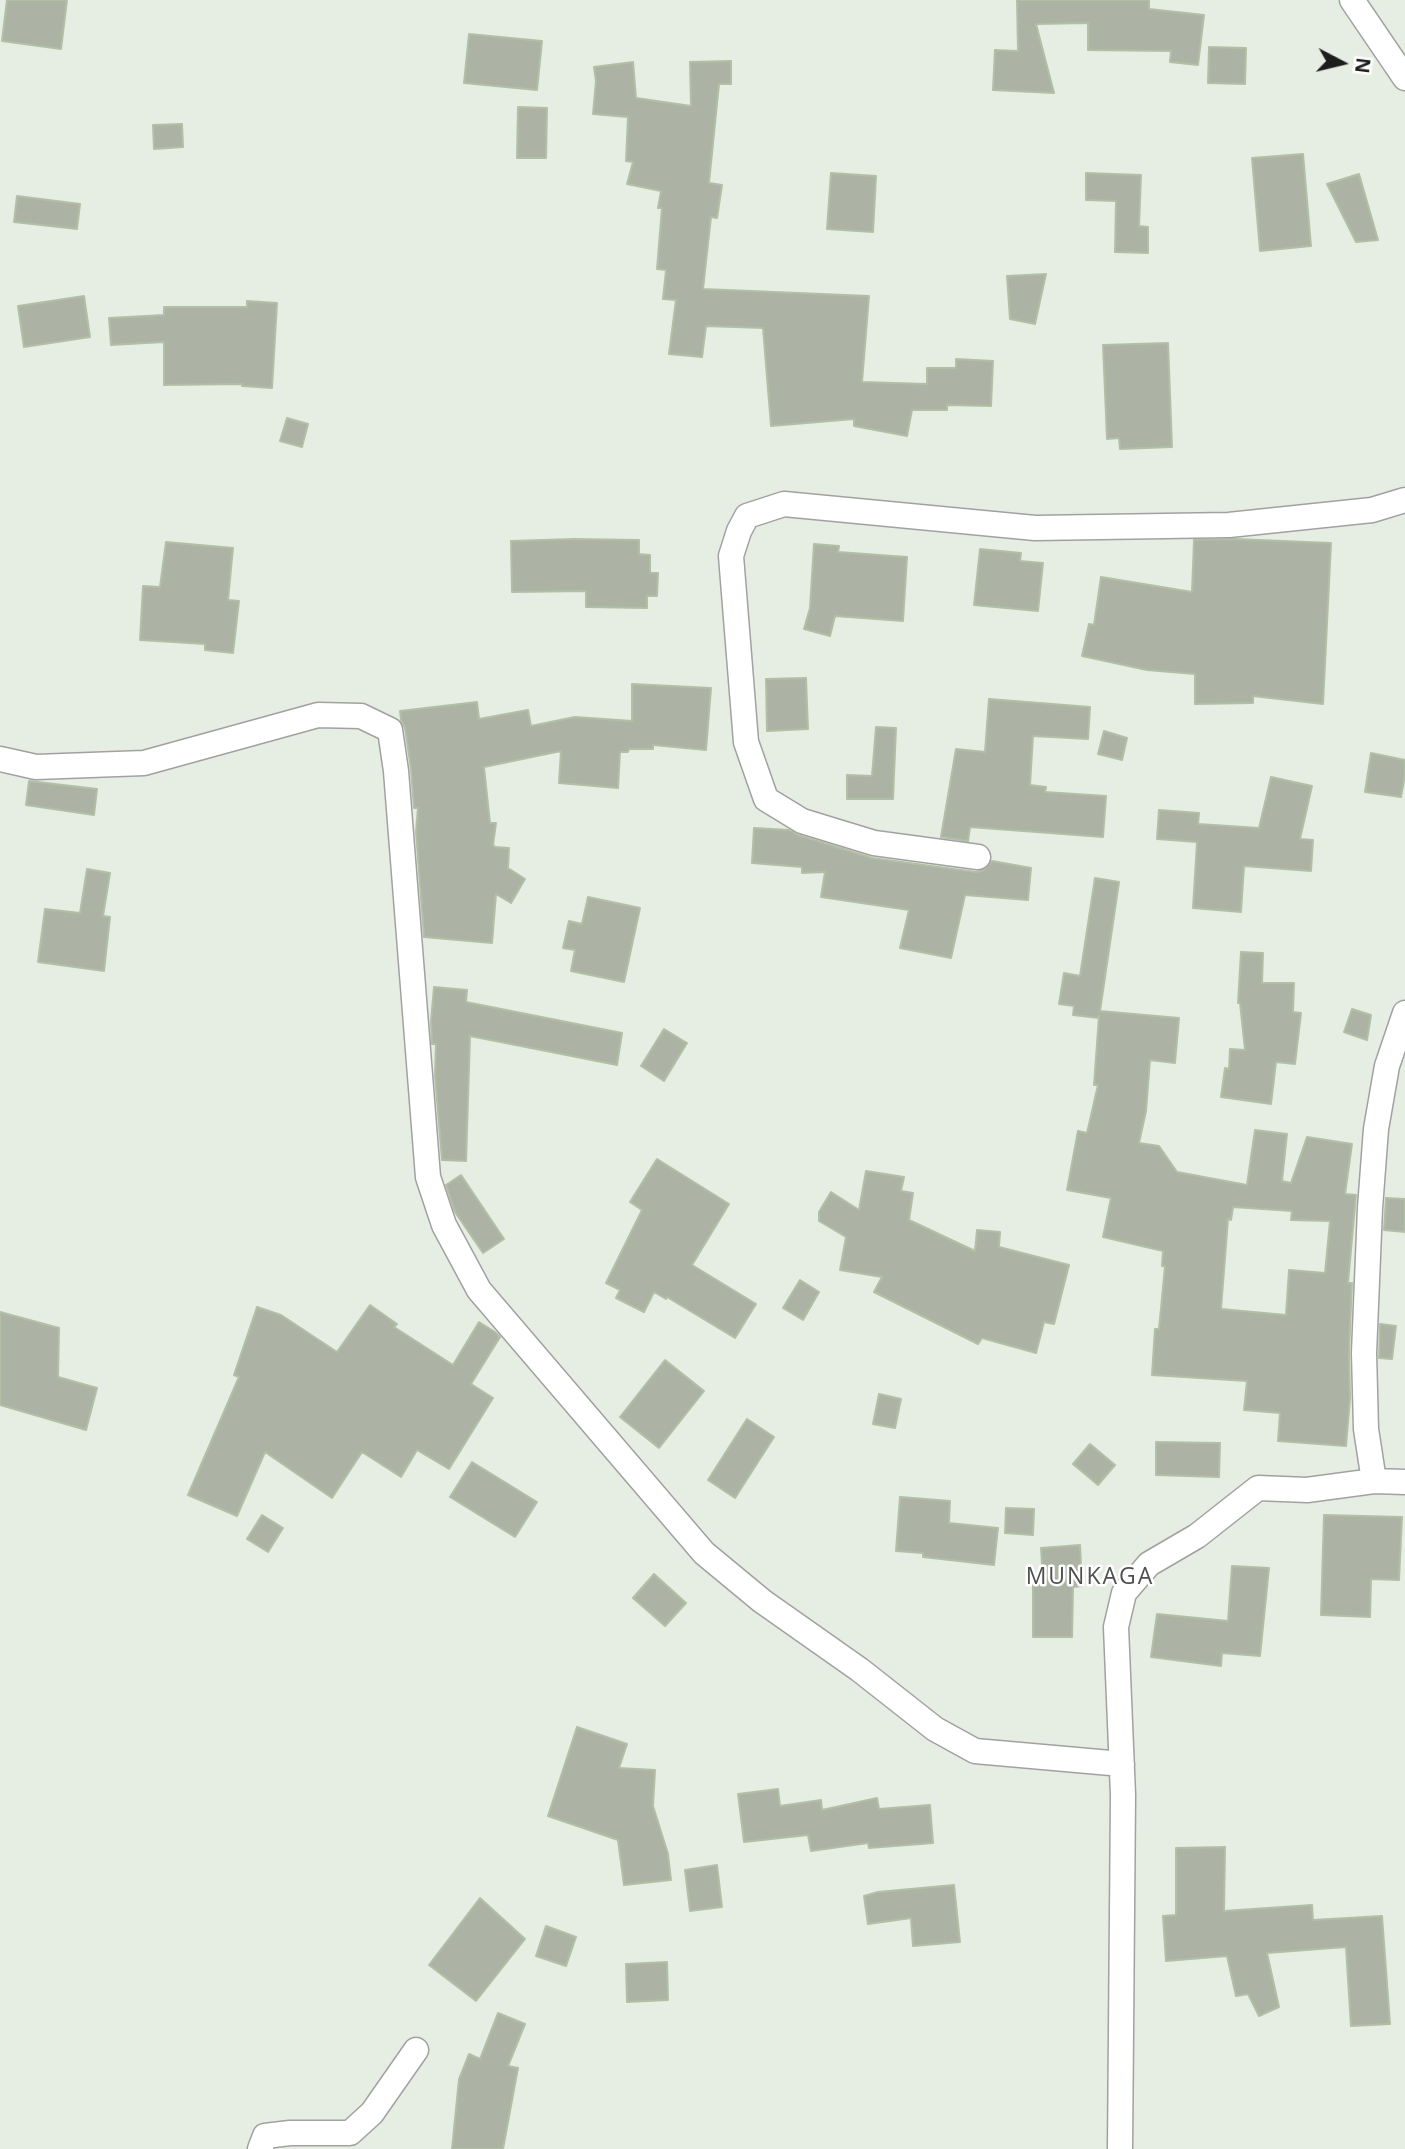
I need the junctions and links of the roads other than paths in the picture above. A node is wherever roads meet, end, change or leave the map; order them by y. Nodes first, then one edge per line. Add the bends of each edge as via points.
1 (1352, 0) edge
2 (1405, 78) edge
3 (1405, 500) edge
4 (0, 759) edge
5 (978, 858) dead end
6 (1405, 1013) edge
7 (1374, 1480) junction
8 (1405, 1482) edge
9 (1122, 1765) junction
10 (416, 2050) dead end
11 (260, 2149) edge
12 (1119, 2149) edge

1 - 2 street
3 - 5 street via 1372,510 1215,526 1035,528 784,504 747,516 731,556 746,742 766,799 802,821 874,843
4 - 9 street via 36,767 144,763 318,715 361,716 390,730 428,1177 444,1225 479,1290 704,1553 934,1729 975,1751
6 - 7 street via 1387,1066 1370,1208 1364,1353 1366,1429
7 - 8 street
7 - 9 street via 1307,1490 1258,1488 1141,1573 1124,1593 1116,1627
9 - 12 street
10 - 11 street via 372,2113 350,2133 265,2136

